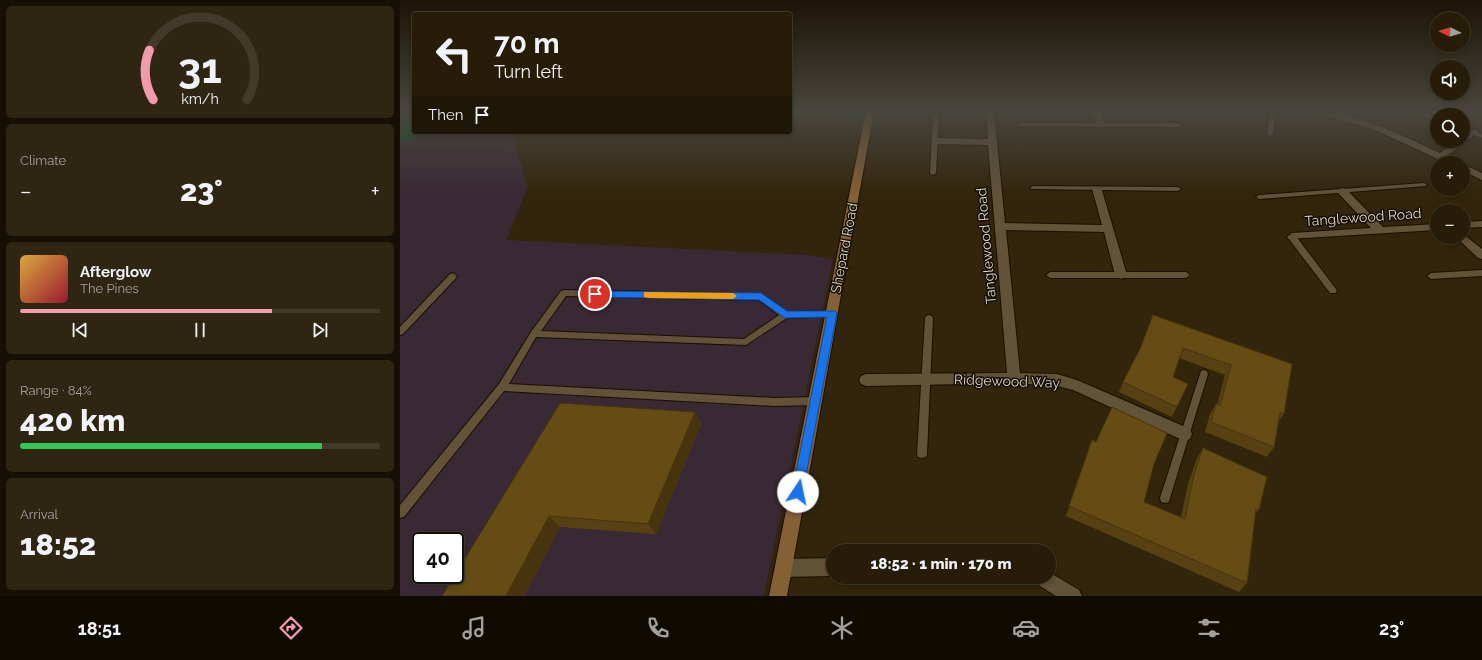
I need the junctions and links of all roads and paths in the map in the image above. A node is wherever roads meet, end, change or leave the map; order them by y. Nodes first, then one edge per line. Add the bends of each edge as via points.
1 (865, 139) edge
2 (992, 139) edge
3 (1402, 139) edge
4 (935, 141) joint
5 (992, 142) junction
6 (1452, 148) edge
7 (1441, 156) joint
8 (1470, 171) edge
9 (933, 173) dead end
10 (1482, 177) edge
11 (1424, 185) dead end
12 (1033, 188) dead end
13 (1097, 189) junction
14 (1178, 189) dead end
15 (1342, 191) junction
16 (1259, 196) dead end
17 (1482, 224) edge
18 (1470, 225) edge
19 (999, 226) junction
20 (1430, 227) edge
21 (1107, 229) junction
22 (1380, 231) junction
23 (1292, 238) joint
24 (1470, 244) edge
25 (1482, 255) edge
26 (1482, 273) edge
27 (1050, 275) dead end
28 (1121, 275) junction
29 (453, 276) dead end
30 (1186, 276) dead end
31 (1431, 276) dead end
32 (1333, 291) dead end
33 (832, 313) junction
34 (785, 315) junction
35 (929, 318) dead end
36 (400, 332) edge
37 (534, 334) junction
38 (1204, 374) dead end
39 (1014, 378) junction
40 (866, 380) dead end
41 (926, 380) junction
42 (502, 387) junction
43 (816, 401) junction
44 (1185, 434) junction
45 (922, 454) dead end
46 (1165, 498) dead end
47 (400, 513) edge
48 (826, 567) edge
49 (784, 568) junction
50 (1053, 584) edge
51 (778, 596) edge
52 (1073, 596) edge

1 - 33 street, Shepard Road
2 - 5 street, Tanglewood Road
3 - 7 street
4 - 5 street
4 - 9 lane
5 - 19 street, Tanglewood Road
6 - 7 street
8 - 10 street
11 - 15 lane
12 - 13 lane
13 - 14 lane
13 - 21 street
15 - 16 lane
15 - 22 street
17 - 18 street
19 - 21 street
19 - 39 street, Tanglewood Road
20 - 22 street, Tanglewood Road
21 - 28 street
22 - 23 street, Tanglewood Road
23 - 32 lane
24 - 25 street
26 - 31 lane
27 - 28 lane
28 - 30 lane
29 - 36 lane
33 - 34 lane
33 - 43 street, Shepard Road
34 - 37 lane via 746,342
34 - 37 lane via 761,297 564,293
35 - 41 lane
37 - 42 lane
38 - 44 lane
39 - 41 street, Ridgewood Way
39 - 44 street, Ridgewood Way via 1057,380 1077,386
40 - 41 street, Ridgewood Way
41 - 45 lane
42 - 43 lane via 774,402
42 - 47 lane
43 - 49 street, Shepard Road
44 - 46 lane
48 - 49 street
49 - 51 street, Shepard Road
50 - 52 street

